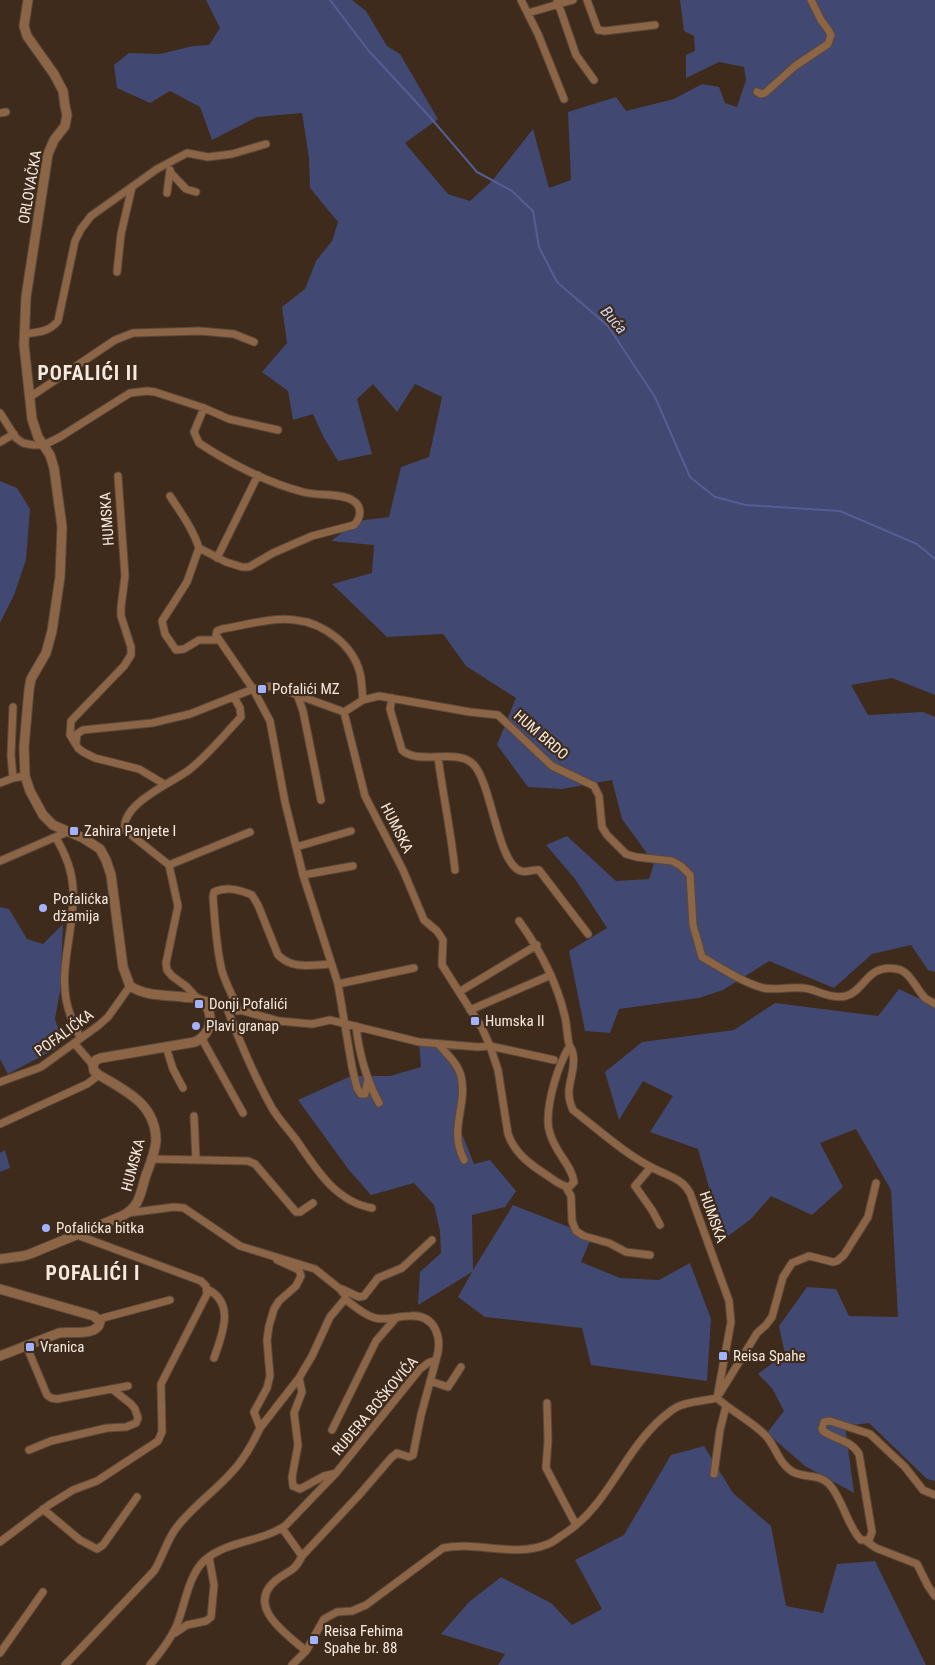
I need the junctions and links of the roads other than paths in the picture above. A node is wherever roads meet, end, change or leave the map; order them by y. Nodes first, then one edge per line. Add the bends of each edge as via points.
1 (28, 0) edge
2 (521, 0) edge
3 (573, 0) edge
4 (587, 0) edge
5 (811, 0) edge
6 (557, 2) edge
7 (528, 13) junction
8 (655, 25) dead end
9 (594, 80) dead end
10 (757, 92) dead end
11 (564, 99) dead end
12 (266, 144) dead end
13 (172, 162) junction
14 (170, 172) junction
15 (132, 187) junction
16 (196, 192) dead end
17 (166, 193) dead end
18 (117, 272) dead end
19 (25, 334) junction
20 (254, 342) dead end
21 (30, 398) junction
22 (204, 408) junction
23 (0, 413) edge
24 (278, 430) dead end
25 (14, 434) junction
26 (0, 442) edge
27 (44, 445) junction
28 (258, 475) junction
29 (118, 476) dead end
30 (170, 496) dead end
31 (199, 548) junction
32 (217, 558) junction
33 (219, 640) junction
34 (254, 689) junction
35 (297, 694) junction
36 (234, 697) junction
37 (392, 698) junction
38 (363, 700) junction
39 (13, 707) dead end
40 (344, 712) junction
41 (76, 743) junction
42 (438, 757) junction
43 (25, 776) junction
44 (13, 778) junction
45 (0, 783) edge
46 (164, 784) junction
47 (321, 800) dead end
48 (350, 831) dead end
49 (67, 832) junction
50 (250, 832) dead end
51 (56, 838) junction
52 (296, 847) junction
53 (0, 861) edge
54 (169, 865) junction
55 (353, 866) dead end
56 (455, 870) dead end
57 (303, 875) junction
58 (518, 921) dead end
59 (588, 934) dead end
60 (536, 945) junction
61 (331, 964) junction
62 (414, 968) dead end
63 (551, 975) junction
64 (338, 984) junction
65 (130, 986) junction
66 (459, 992) junction
67 (197, 998) junction
68 (935, 1004) edge
69 (226, 1006) junction
70 (470, 1010) junction
71 (238, 1011) junction
72 (346, 1023) junction
73 (356, 1026) junction
74 (81, 1038) junction
75 (202, 1038) junction
76 (74, 1043) junction
77 (439, 1044) junction
78 (490, 1046) junction
79 (166, 1047) junction
80 (569, 1047) junction
81 (554, 1060) dead end
82 (94, 1065) junction
83 (99, 1075) junction
84 (368, 1080) junction
85 (0, 1082) edge
86 (183, 1088) dead end
87 (379, 1103) dead end
88 (243, 1113) dead end
89 (194, 1116) dead end
90 (0, 1124) edge
91 (151, 1159) junction
92 (196, 1160) junction
93 (464, 1160) dead end
94 (651, 1167) junction
95 (876, 1183) dead end
96 (566, 1187) junction
97 (313, 1203) dead end
98 (372, 1208) dead end
99 (128, 1213) junction
100 (660, 1225) dead end
101 (77, 1235) junction
102 (432, 1240) dead end
103 (650, 1255) dead end
104 (273, 1257) junction
105 (0, 1259) edge
106 (0, 1289) edge
107 (207, 1289) junction
108 (340, 1289) junction
109 (170, 1300) dead end
110 (345, 1300) junction
111 (397, 1318) junction
112 (99, 1319) junction
113 (26, 1345) junction
114 (0, 1356) edge
115 (214, 1358) dead end
116 (436, 1360) junction
117 (461, 1367) dead end
118 (299, 1378) junction
119 (430, 1381) junction
120 (128, 1386) dead end
121 (112, 1389) junction
122 (718, 1397) junction
123 (547, 1403) dead end
124 (726, 1406) junction
125 (260, 1428) junction
126 (332, 1430) dead end
127 (29, 1450) dead end
128 (336, 1473) junction
129 (714, 1474) dead end
130 (935, 1495) edge
131 (137, 1497) dead end
132 (43, 1509) junction
133 (576, 1525) junction
134 (282, 1528) junction
135 (866, 1541) junction
136 (0, 1542) edge
137 (302, 1556) junction
138 (209, 1557) junction
139 (43, 1592) dead end
140 (935, 1596) edge
141 (172, 1634) junction
142 (306, 1651) junction
143 (0, 1653) edge
144 (65, 1665) edge
145 (150, 1665) edge
146 (292, 1665) edge

1 - 19 street, ORLOVAČKA via 24,26 27,36 63,91 67,115 65,126 48,154 26,297
2 - 7 street
3 - 6 street
4 - 8 street via 598,30
5 - 10 street via 831,35 828,44 795,66 765,93
6 - 7 street
6 - 9 street via 576,55
7 - 11 street
12 - 13 street via 208,157 187,153
13 - 14 street
13 - 15 street
14 - 16 street via 186,189
14 - 17 street
15 - 18 street via 121,234
15 - 19 street via 91,216 80,229 58,321 46,331
19 - 21 street, ORLOVAČKA
20 - 21 street via 234,334 200,331 133,334 115,340
21 - 27 street, ORLOVAČKA via 35,429
22 - 24 street via 229,419
22 - 27 street via 155,392 136,392
22 - 28 street via 194,432 199,443
23 - 25 street
25 - 26 street
25 - 27 street via 24,443
27 - 43 street, ORLOVAČKA via 50,455 57,484 62,527 60,577 46,653 29,690
28 - 32 street
28 - 32 street via 304,493 352,500 358,505 359,520 354,526 312,536 249,567
29 - 41 street, HUMSKA via 125,576 121,607 131,655 71,721 70,735
30 - 31 street via 188,522
31 - 32 street
31 - 33 street via 186,582 162,620 165,634 176,650 198,640
33 - 34 street
33 - 38 street via 216,635 222,628 271,620 296,620 323,628 350,650 360,672
34 - 35 street via 273,686
34 - 36 street
34 - 52 street via 270,720
35 - 40 street
35 - 47 street
36 - 41 street via 190,714 152,723 83,730 77,734
36 - 46 street via 241,717 188,770
37 - 38 street, HUM BRDO via 379,696
37 - 42 street via 390,709 402,750 406,754
37 - 68 street, HUM BRDO via 498,714 552,766 594,786 599,796 602,827 626,854 672,861 690,875 693,925 702,957 724,970 764,988 806,988 843,996 853,992 879,969 899,969 906,973 926,999
38 - 40 street, HUM BRDO
39 - 44 street
40 - 66 street, HUMSKA via 364,796 403,870 424,920 442,940 442,965
41 - 46 street via 78,748 95,758 139,769
42 - 56 street
42 - 59 street via 461,758 474,765 483,780 505,854 519,871 539,870
43 - 44 street
43 - 49 street via 43,815
44 - 45 street
46 - 54 street via 126,816 124,823 125,830
48 - 52 street
49 - 51 street
49 - 65 street via 100,849 106,860 114,890 123,967
50 - 54 street
51 - 53 street
51 - 74 street via 70,871 73,888 63,980 65,1002
52 - 57 street
54 - 67 street via 178,906 166,964 172,976
55 - 57 street
57 - 61 street
58 - 60 street, HUMSKA
60 - 63 street, HUMSKA
60 - 66 street
61 - 64 street
61 - 71 street via 302,966 284,961 278,955 252,896 232,889 214,892 218,952 228,990
62 - 64 street
63 - 70 street
63 - 80 street, HUMSKA via 565,1016
64 - 72 street
65 - 67 street via 145,993
65 - 74 street, POFALIĆKA via 108,1017
66 - 70 street, HUMSKA
67 - 69 street
67 - 75 street via 209,1009 211,1018 210,1027
69 - 71 street
69 - 98 street via 273,1109 312,1163 335,1190 360,1206
70 - 78 street, HUMSKA
71 - 72 street via 297,1024 330,1020
72 - 73 street
72 - 84 street via 352,1066 361,1094 365,1094
73 - 77 street via 408,1040
73 - 84 street
74 - 76 street, POFALIĆKA
75 - 79 street
75 - 88 street
76 - 82 street
76 - 85 street, POFALIĆKA via 42,1067
77 - 78 street
77 - 93 street via 460,1075 462,1087 457,1134 458,1148
78 - 81 street
78 - 96 street, HUMSKA via 498,1070 512,1144 531,1165
79 - 82 street via 101,1058
79 - 86 street
80 - 94 street, HUMSKA via 574,1056 568,1088 574,1110 627,1153
80 - 96 street via 560,1062 548,1122 551,1136 573,1174 573,1185
82 - 83 street via 94,1071
83 - 90 street
83 - 91 street, HUMSKA via 144,1105 156,1142
84 - 87 street
89 - 92 street
91 - 92 street
91 - 99 street, HUMSKA via 139,1199
92 - 97 street via 248,1161 255,1164 296,1212
94 - 100 street via 635,1186
94 - 122 street, HUMSKA via 686,1185 729,1301 731,1322
95 - 122 street via 868,1217 844,1255 833,1262 809,1256 792,1263 783,1277 772,1317 757,1333
96 - 103 street via 571,1196 572,1221 576,1231 626,1252
99 - 101 street, HUMSKA
99 - 104 street via 184,1208 235,1243
101 - 105 street, HUMSKA via 23,1256
101 - 107 street via 201,1281
102 - 108 street via 402,1268 381,1276 364,1296
104 - 108 street via 315,1269
104 - 125 street via 301,1274 296,1286 277,1305 269,1326 270,1376 254,1412
106 - 112 street
107 - 115 street via 219,1298 225,1317
107 - 132 street via 161,1384 162,1432 158,1441 98,1481 73,1490
108 - 110 street
109 - 112 street
110 - 111 street, RUĐERA BOŠKOVIĆA via 374,1318
110 - 118 street, RUĐERA BOŠKOVIĆA via 330,1317
111 - 116 street, RUĐERA BOŠKOVIĆA via 414,1316 434,1325 439,1339
111 - 126 street, RUĐERA BOŠKOVIĆA via 376,1341
112 - 113 street via 98,1327 93,1331 68,1331
113 - 114 street
113 - 121 street via 51,1398
116 - 119 street, RUĐERA BOŠKOVIĆA
116 - 128 street, RUĐERA BOŠKOVIĆA via 420,1369
117 - 119 street via 448,1387
118 - 125 street, RUĐERA BOŠKOVIĆA
118 - 128 street, RUĐERA BOŠKOVIĆA via 302,1392 295,1409 298,1445 292,1484 300,1489
119 - 137 street, RUĐERA BOŠKOVIĆA via 413,1455 409,1458 397,1453 394,1455
120 - 121 street
121 - 127 street via 136,1409 136,1423 51,1440
122 - 124 street
122 - 133 street via 676,1407 654,1425 605,1495
123 - 133 street via 546,1468
124 - 129 street
124 - 135 street via 766,1436 783,1464 793,1472 827,1482 857,1535
125 - 144 street, RUĐERA BOŠKOVIĆA via 232,1472 175,1528 154,1571
128 - 134 street, RUĐERA BOŠKOVIĆA
130 - 135 street via 923,1490 905,1467 864,1430 824,1422 824,1431 849,1443 860,1454 872,1528 872,1536
131 - 132 street via 104,1545 97,1549 80,1540
132 - 136 street
133 - 142 street via 549,1544 534,1548 457,1545 443,1548 366,1605 352,1611 337,1612 324,1619
134 - 137 street
134 - 138 street
135 - 140 street via 917,1564
137 - 142 street via 299,1565 267,1590 265,1607 272,1620
138 - 141 street via 194,1576
138 - 141 street via 214,1585 211,1617
139 - 143 street
141 - 145 street
142 - 146 street

